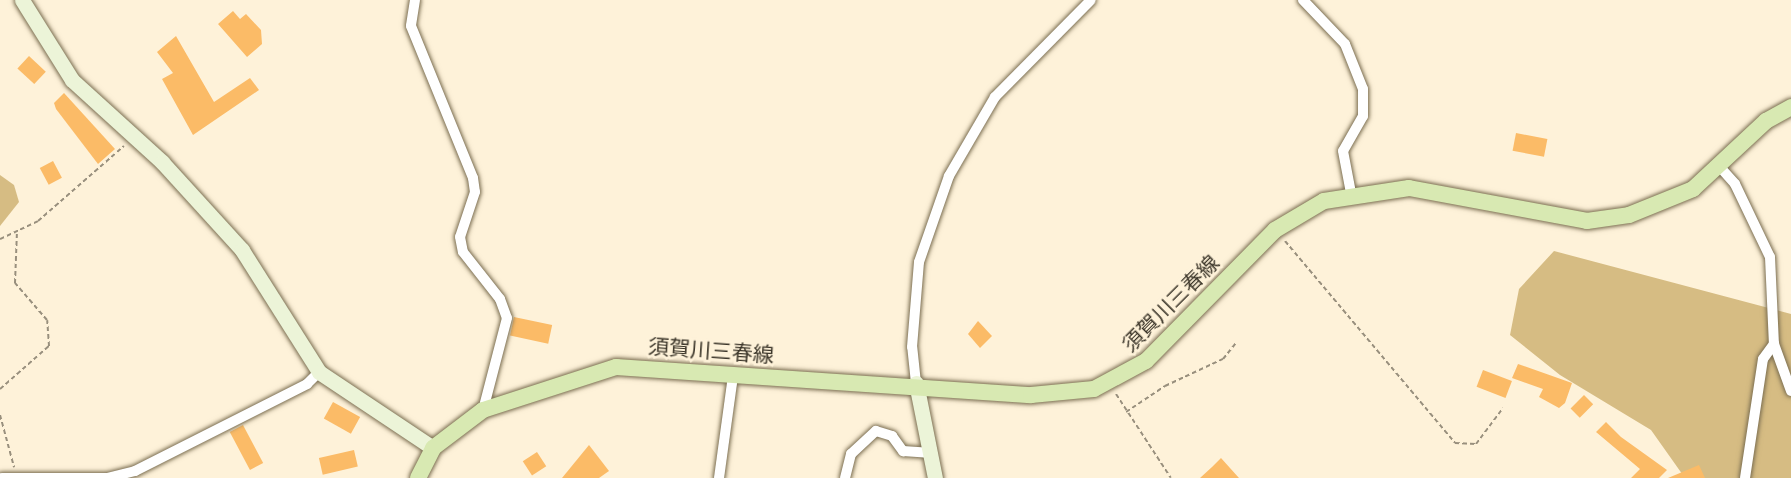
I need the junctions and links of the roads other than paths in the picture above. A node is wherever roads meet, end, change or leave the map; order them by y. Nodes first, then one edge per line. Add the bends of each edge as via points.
1 (22, 0) edge
2 (415, 0) edge
3 (1091, 0) edge
4 (1303, 0) edge
5 (1791, 106) edge
6 (1719, 166) junction
7 (1351, 193) junction
8 (1774, 344) junction
9 (319, 372) junction
10 (733, 376) junction
11 (916, 383) junction
12 (1791, 391) edge
13 (483, 410) junction
14 (433, 448) junction
15 (932, 453) junction
16 (2, 478) edge
17 (418, 478) edge
18 (719, 478) edge
19 (845, 478) edge
20 (934, 478) edge
21 (1745, 478) edge

1 - 9 street via 72,80 193,193 242,250
2 - 13 street via 411,26 473,178 475,192 460,237 463,252 500,299 507,318
3 - 11 street via 994,97 949,176 919,262 912,346
4 - 7 street via 1345,44 1363,89 1363,116 1343,151
5 - 6 main road, 須賀川三春線 via 1766,121
6 - 7 main road, 須賀川三春線 via 1692,189 1653,207 1587,220 1437,190
6 - 8 street via 1735,184 1770,257
7 - 11 main road, 須賀川三春線 via 1303,211 1275,230 1146,362 1111,384 1047,395
8 - 12 street
8 - 21 street via 1763,359
9 - 14 street
9 - 16 street via 307,384 135,471 107,477
10 - 11 main road, 須賀川三春線
10 - 13 main road, 須賀川三春線 via 616,367
10 - 18 street
11 - 15 street
13 - 14 main road, 須賀川三春線
14 - 17 main road, 須賀川三春線
15 - 19 street via 903,451 892,436 876,431 851,454
15 - 20 street

